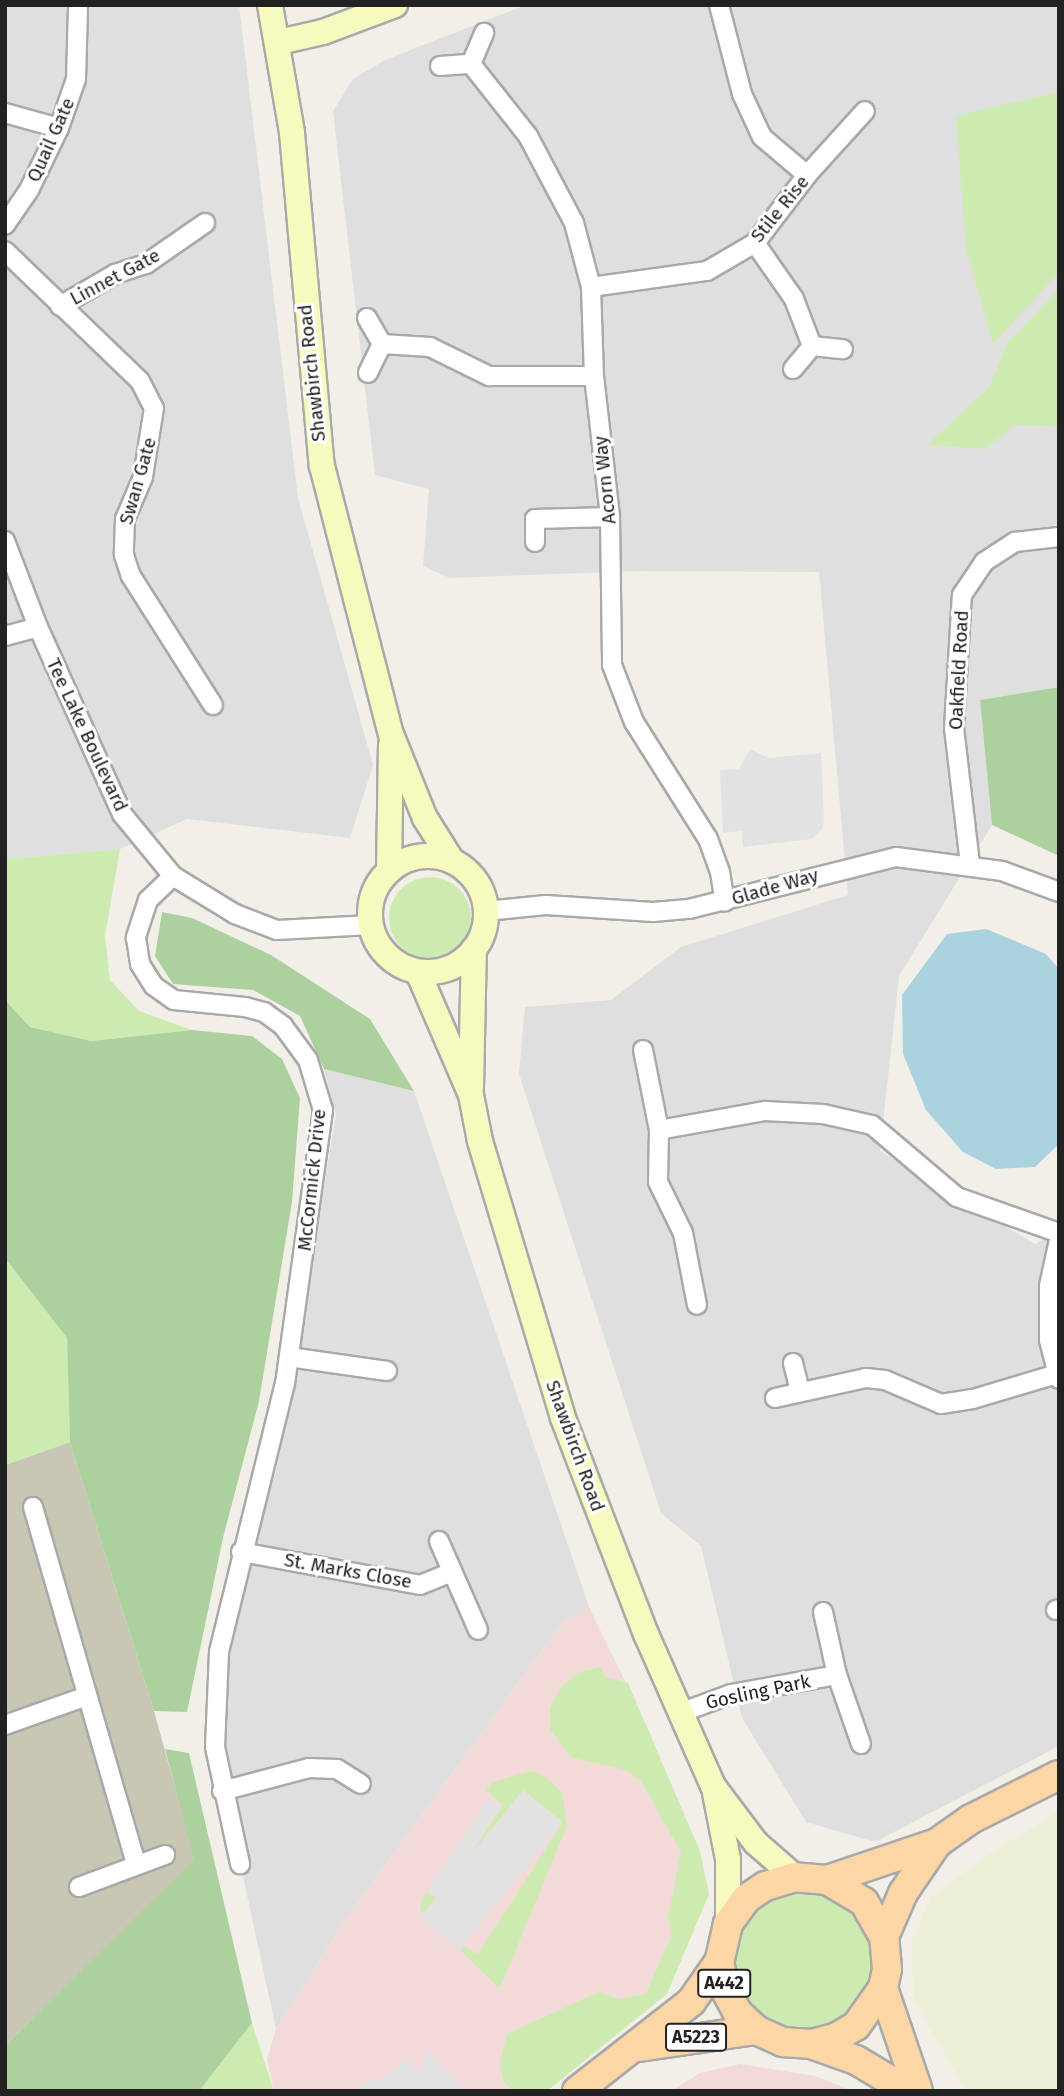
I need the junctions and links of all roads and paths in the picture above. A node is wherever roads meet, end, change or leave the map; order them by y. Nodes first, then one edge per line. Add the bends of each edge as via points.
1 (271, 5) edge
2 (395, 5) edge
3 (719, 5) edge
4 (78, 6) edge
5 (484, 33) dead end
6 (279, 42) junction
7 (471, 64) junction
8 (440, 66) dead end
9 (865, 111) dead end
10 (5, 113) edge
11 (59, 128) junction
12 (807, 175) junction
13 (205, 223) dead end
14 (5, 225) edge
15 (755, 243) junction
16 (5, 251) edge
17 (592, 287) junction
18 (60, 306) junction
19 (367, 318) dead end
20 (382, 344) junction
21 (812, 346) junction
22 (843, 349) dead end
23 (793, 369) dead end
24 (368, 373) dead end
25 (594, 376) junction
26 (610, 517) junction
27 (1059, 537) edge
28 (5, 541) edge
29 (535, 542) dead end
30 (38, 627) junction
31 (5, 636) edge
32 (213, 705) dead end
33 (391, 734) junction
34 (452, 861) junction
35 (970, 864) junction
36 (389, 871) junction
37 (173, 876) junction
38 (1059, 892) edge
39 (725, 902) junction
40 (486, 911) junction
41 (371, 925) junction
42 (474, 950) junction
43 (418, 972) junction
44 (643, 1050) dead end
45 (471, 1095) junction
46 (659, 1130) junction
47 (1059, 1233) edge
48 (1059, 1240) edge
49 (697, 1305) dead end
50 (289, 1357) junction
51 (793, 1363) dead end
52 (387, 1371) dead end
53 (1058, 1376) edge
54 (800, 1392) junction
55 (775, 1398) dead end
56 (33, 1507) dead end
57 (439, 1541) dead end
58 (241, 1552) junction
59 (453, 1572) junction
60 (823, 1612) dead end
61 (478, 1630) dead end
62 (837, 1675) junction
63 (87, 1696) junction
64 (680, 1713) junction
65 (5, 1725) edge
66 (861, 1744) dead end
67 (1059, 1775) edge
68 (361, 1784) dead end
69 (713, 1786) junction
70 (222, 1791) junction
71 (937, 1843) junction
72 (165, 1855) dead end
73 (240, 1864) dead end
74 (136, 1865) junction
75 (795, 1877) junction
76 (827, 1880) junction
77 (79, 1886) dead end
78 (728, 1924) junction
79 (884, 1937) junction
80 (719, 1962) junction
81 (883, 1989) junction
82 (756, 2030) junction
83 (811, 2044) junction
84 (637, 2048) junction
85 (577, 2091) edge
86 (908, 2091) edge
87 (918, 2091) edge

1 - 6 main road, Shawbirch Road
2 - 6 main road via 323,32
3 - 12 street via 742,94 762,137
4 - 11 street, Quail Gate via 76,79
5 - 7 street
6 - 33 main road, Shawbirch Road via 292,133 322,466
7 - 8 street
7 - 17 street, Acorn Way via 528,136 561,191
9 - 12 street, Stile Rise
10 - 11 street
11 - 14 street, Quail Gate via 29,190
12 - 15 street, Stile Rise
13 - 18 street, Linnet Gate via 146,264 115,274
15 - 17 street, Stile Rise via 707,271
15 - 21 street via 794,299
16 - 18 street, Swan Gate
17 - 25 street, Acorn Way
18 - 32 street, Swan Gate via 140,381 154,408 143,477 125,519 124,555 131,576
19 - 20 street
20 - 24 street
20 - 25 street via 430,347 489,376
21 - 22 street
21 - 23 street
25 - 26 street, Acorn Way
26 - 29 street via 535,519
26 - 39 street, Acorn Way via 612,665 634,722 708,839
27 - 35 street, Oakfield Road via 1015,542 984,562 962,595 954,729
28 - 30 street, Tee Lake Boulevard
30 - 31 street
30 - 37 street, Tee Lake Boulevard via 122,814
33 - 34 main road, Shawbirch Road via 425,818
33 - 36 main road, Shawbirch Road
34 - 36 main road via 419,857
34 - 40 main road via 476,881
35 - 38 street, Glade Way
35 - 39 street, Glade Way via 896,857
36 - 41 main road via 377,886
37 - 41 street, Tee Lake Boulevard via 235,914 277,930
37 - 50 street, McCormick Drive via 148,900 136,938 140,964 154,986 174,1000 264,1012 297,1042 317,1082 323,1110
39 - 40 street, Glade Way via 653,912 546,905
40 - 42 main road
41 - 43 main road via 387,956
42 - 43 main road via 449,969
42 - 45 main road, Shawbirch Road
43 - 45 main road, Shawbirch Road
44 - 46 street
45 - 64 main road, Shawbirch Road via 480,1141 563,1418
46 - 47 street via 765,1111 823,1114 872,1125 957,1197
46 - 49 street via 658,1182 683,1233
48 - 53 street via 1049,1286 1049,1340
50 - 52 street
50 - 58 street, McCormick Drive via 275,1434
51 - 54 street
53 - 54 street via 941,1404 885,1380 866,1378
54 - 55 street
56 - 63 street
57 - 59 street
58 - 59 street, St. Marks Close via 420,1585
58 - 70 street, McCormick Drive via 219,1652 215,1747
59 - 61 street
60 - 62 street, Gosling Park
62 - 64 street, Gosling Park via 731,1694
62 - 66 street, Gosling Park
63 - 65 street
63 - 74 street
64 - 69 main road, Shawbirch Road
67 - 71 main road, A442 via 971,1819
68 - 70 street via 337,1769 309,1768
69 - 75 main road, Shawbirch Road via 756,1843
69 - 78 main road, Shawbirch Road via 728,1858
70 - 73 street, McCormick Drive
71 - 76 main road, A442
71 - 79 main road, A442 via 903,1893
72 - 74 street
74 - 77 street
75 - 76 main road, A442
75 - 78 main road, A442 via 755,1892
76 - 79 main road, A442 via 864,1902
78 - 80 main road, A442
79 - 81 main road, A442 via 887,1969
80 - 82 main road, A442 via 725,1989 738,2012
80 - 84 main road, A5223 via 691,2002
81 - 83 main road, A442 via 856,2026
81 - 87 main road, A442
82 - 83 main road, A442 via 783,2042
82 - 84 main road, A5223
83 - 86 main road, A442 via 856,2060
84 - 85 main road, A5223

